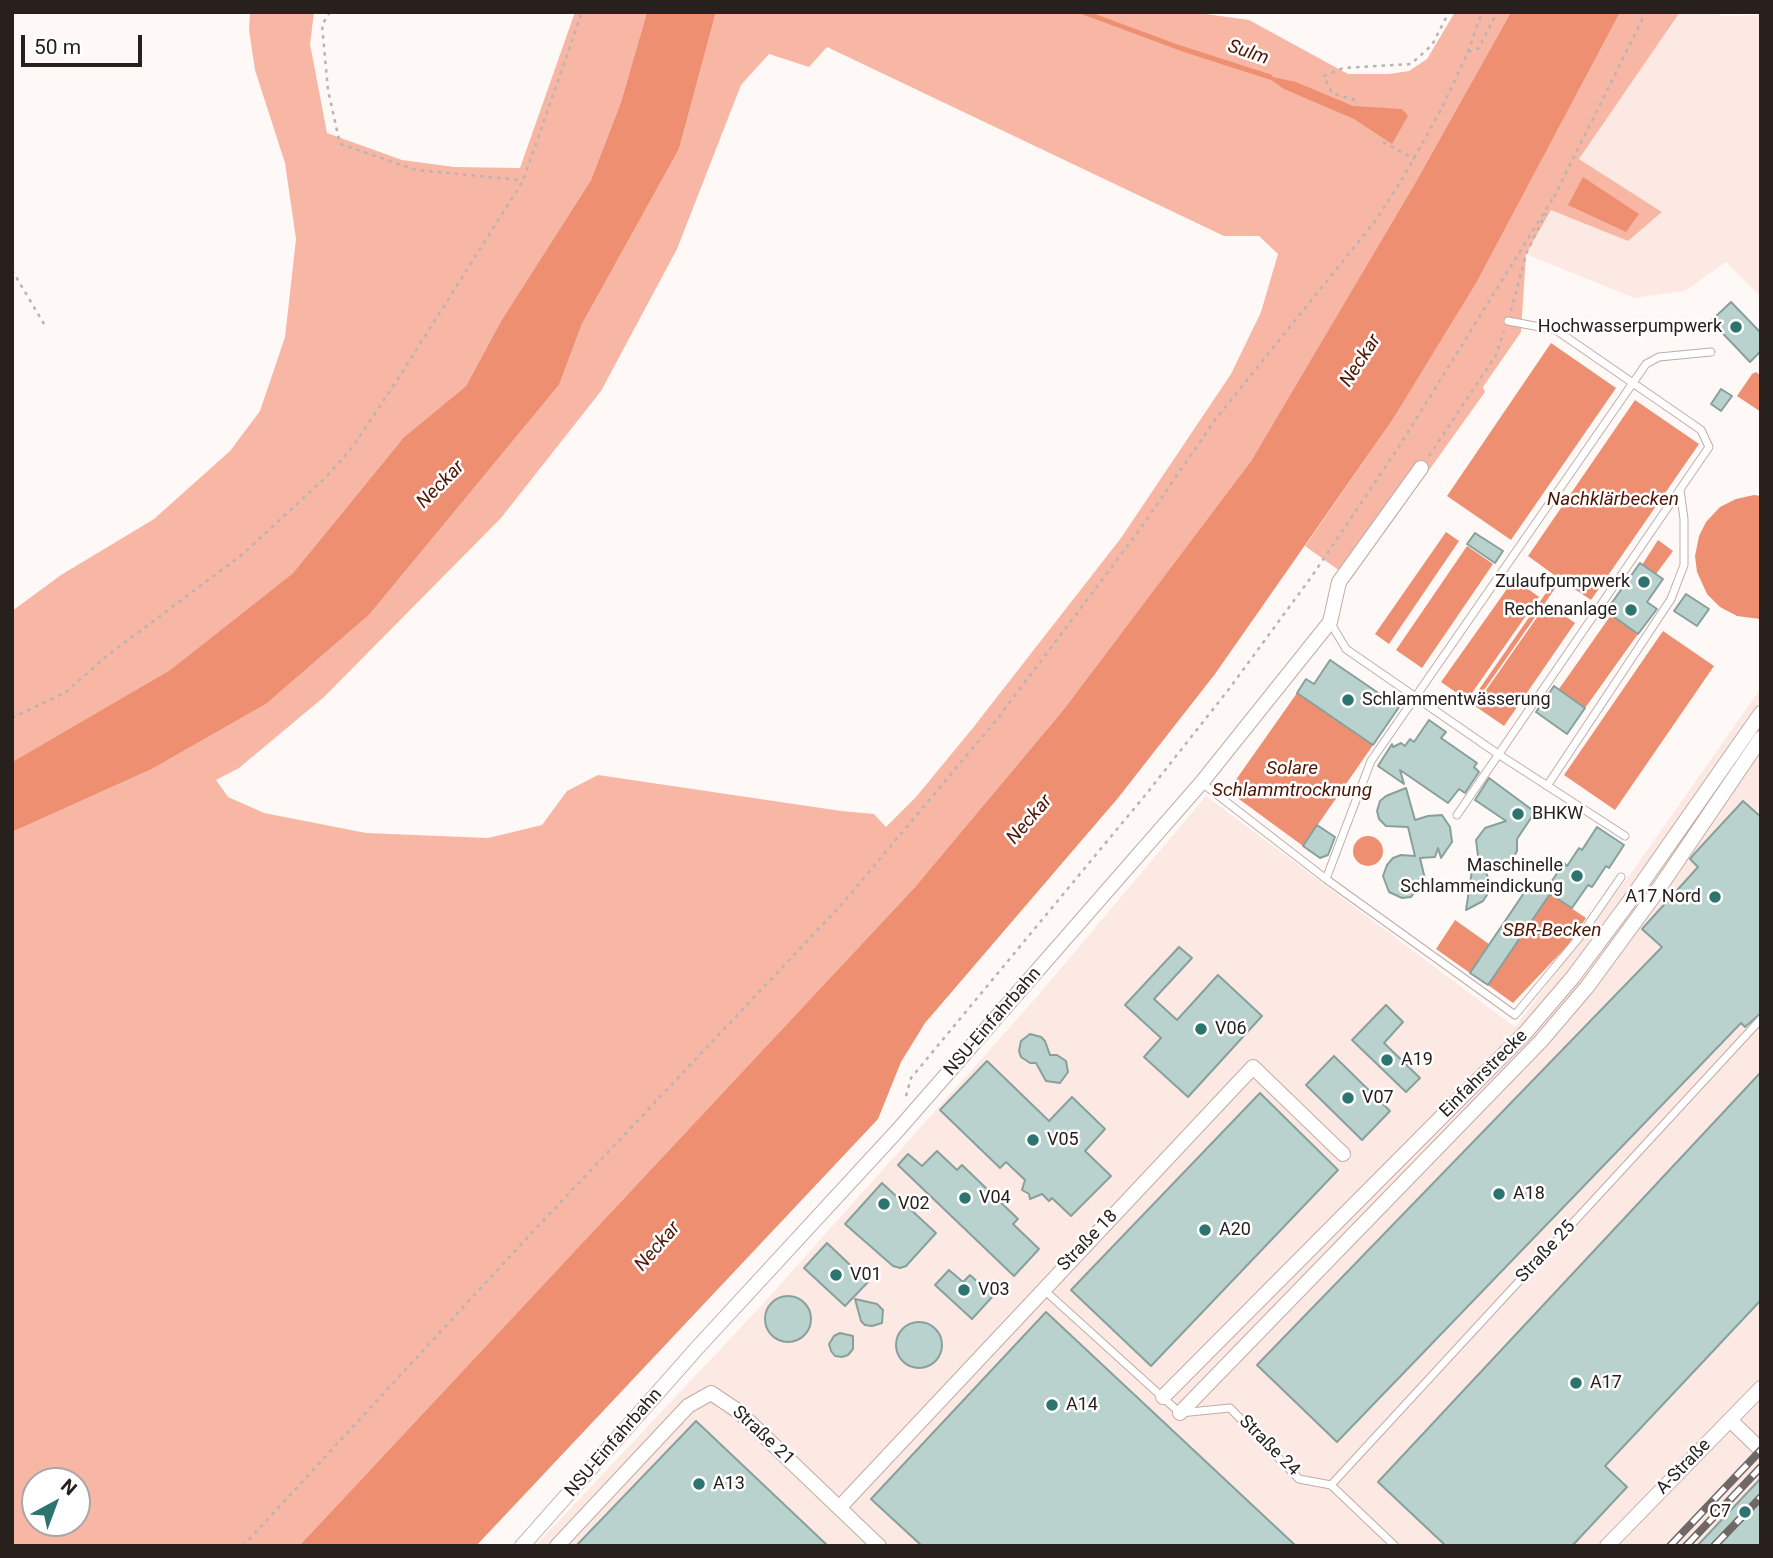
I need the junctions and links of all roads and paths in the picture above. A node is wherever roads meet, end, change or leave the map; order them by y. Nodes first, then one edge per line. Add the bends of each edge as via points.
1 (330, 12) edge
2 (582, 12) edge
3 (1450, 12) edge
4 (1482, 12) edge
5 (1497, 12) edge
6 (1644, 14) edge
7 (1468, 52) junction
8 (1355, 100) dead end
9 (1383, 142) dead end
10 (1414, 159) junction
11 (523, 181) junction
12 (1553, 198) junction
13 (12, 270) edge
14 (1508, 321) junction
15 (44, 324) dead end
16 (1711, 352) dead end
17 (1633, 382) junction
18 (1421, 468) joint
19 (1680, 489) junction
20 (1330, 622) junction
21 (1416, 697) junction
22 (1761, 713) edge
23 (12, 718) edge
24 (1761, 738) edge
25 (1498, 754) junction
26 (1202, 782) junction
27 (1547, 786) junction
28 (1457, 815) dead end
29 (1625, 836) dead end
30 (1621, 877) dead end
31 (1326, 879) junction
32 (1761, 1019) edge
33 (904, 1104) dead end
34 (1343, 1154) dead end
35 (1042, 1289) junction
36 (1761, 1388) edge
37 (1163, 1397) junction
38 (1180, 1413) junction
39 (1730, 1420) junction
40 (1761, 1450) edge
41 (1331, 1485) junction
42 (839, 1508) junction
43 (243, 1546) edge
44 (522, 1546) edge
45 (556, 1546) edge
46 (879, 1546) edge
47 (1395, 1546) edge
48 (1607, 1546) edge

1 - 11 path via 322,24 328,90 340,144 416,170
2 - 11 path
3 - 8 path via 1432,46 1411,64 1343,68 1324,76 1332,93
4 - 7 path
5 - 7 path via 1479,48
6 - 12 path
7 - 10 path
9 - 10 path
10 - 43 path via 1376,219 1215,420 1069,625 926,806 843,903
11 - 23 path via 394,386 325,478 243,554 66,692
12 - 14 path via 1526,254
12 - 33 path via 1400,445 1311,576 1147,793 911,1078
13 - 15 path
14 - 17 lane via 1556,330
14 - 18 path via 1496,355
16 - 17 lane via 1659,357 1646,364
17 - 19 lane via 1701,429 1709,447
17 - 21 lane
18 - 20 street, NSU-Einfahrbahn via 1339,582
19 - 25 lane
19 - 27 lane via 1684,565 1671,599
20 - 21 lane via 1346,649
20 - 26 street, NSU-Einfahrbahn
21 - 25 lane
21 - 31 lane via 1371,761
22 - 37 street, Einfahrstrecke via 1626,906 1526,1032
24 - 38 street, Einfahrstrecke via 1646,907 1541,1041
25 - 27 lane
25 - 28 lane
26 - 31 lane
26 - 44 street, NSU-Einfahrbahn via 898,1130
27 - 29 lane
30 - 31 lane via 1578,939 1515,1015
32 - 41 lane, Straße 25
34 - 35 street, Straße 18 via 1253,1067
35 - 37 lane
35 - 42 street, Straße 18
36 - 39 street, A-Straße
37 - 38 lane
38 - 41 lane, Straße 24 via 1230,1408 1299,1479
39 - 40 street
39 - 48 street, A-Straße
41 - 47 lane
42 - 45 street, Straße 21 via 738,1411 711,1393 688,1406
42 - 46 street, Straße 21

